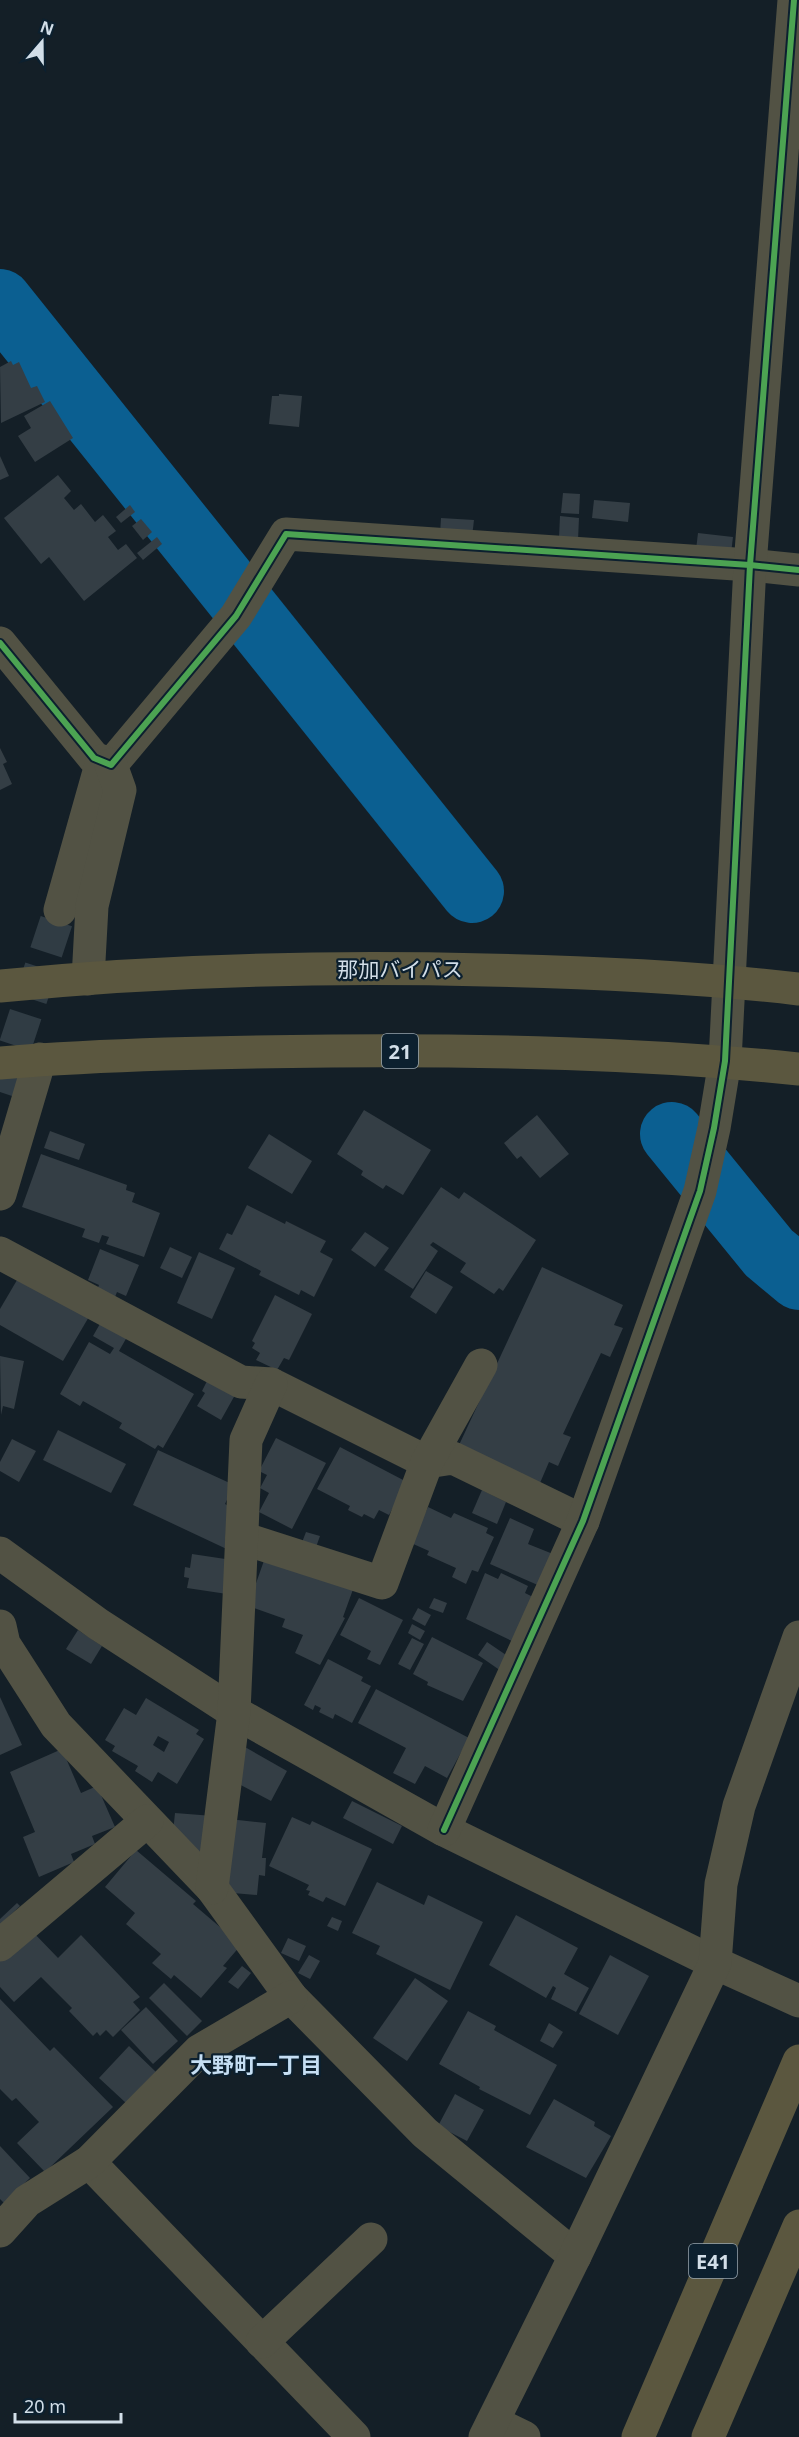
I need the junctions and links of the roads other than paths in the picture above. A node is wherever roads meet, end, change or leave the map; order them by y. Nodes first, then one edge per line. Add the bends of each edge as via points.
1 (794, 0) edge
2 (750, 564) junction
3 (799, 570) edge
4 (0, 644) edge
5 (107, 763) junction
6 (60, 910) tunnel mouth
7 (88, 979) junction
8 (0, 981) edge
9 (47, 981) junction
10 (730, 981) junction
11 (0, 986) edge
12 (799, 989) edge
13 (40, 1059) junction
14 (725, 1061) junction
15 (0, 1063) edge
16 (799, 1069) edge
17 (0, 1194) edge
18 (0, 1253) edge
19 (481, 1365) dead end
20 (272, 1384) junction
21 (427, 1462) junction
22 (583, 1521) junction
23 (242, 1538) junction
24 (0, 1553) edge
25 (0, 1626) edge
26 (799, 1637) edge
27 (234, 1712) junction
28 (147, 1821) junction
29 (444, 1830) junction
30 (212, 1888) junction
31 (0, 1945) edge
32 (715, 1963) junction
33 (291, 1997) junction
34 (799, 2001) edge
35 (794, 2073) edge
36 (89, 2162) junction
37 (799, 2226) edge
38 (0, 2231) edge
39 (371, 2239) dead end
40 (716, 2254) junction
41 (575, 2256) junction
42 (262, 2342) junction
43 (489, 2429) edge
44 (354, 2437) edge
45 (524, 2437) edge
46 (627, 2437) edge
47 (638, 2437) edge
48 (708, 2437) edge

1 - 2 street
2 - 3 street
2 - 5 street via 286,534 244,604
2 - 10 street
4 - 5 street via 94,758
5 - 6 street
5 - 7 street via 120,790 92,906
7 - 9 highway, 那加バイパス
7 - 10 highway, 那加バイパス via 253,970 399,968
8 - 9 highway
9 - 11 highway, 那加バイパス
10 - 12 highway, 那加バイパス
10 - 14 street
13 - 14 highway, 21 via 434,1050
13 - 15 highway, 21
13 - 17 street
14 - 16 highway, 21
14 - 22 street via 700,1191
18 - 20 street via 241,1382
19 - 21 street
20 - 21 street
20 - 23 street via 246,1440
21 - 22 street via 453,1458
21 - 23 street via 382,1583
22 - 29 street
23 - 27 street
24 - 27 street via 98,1624
25 - 28 street via 4,1644 56,1725
26 - 32 street via 738,1806 721,1884
27 - 29 street
27 - 30 street
28 - 30 street
28 - 31 street
29 - 32 street
30 - 33 street
32 - 34 street
32 - 41 street
33 - 36 street via 199,2051
33 - 41 street via 425,2133
35 - 40 highway, E41
36 - 38 street via 27,2201
36 - 42 street
37 - 48 highway
39 - 42 street
40 - 46 highway
40 - 47 highway, E41
41 - 43 street
42 - 44 street
43 - 45 street

